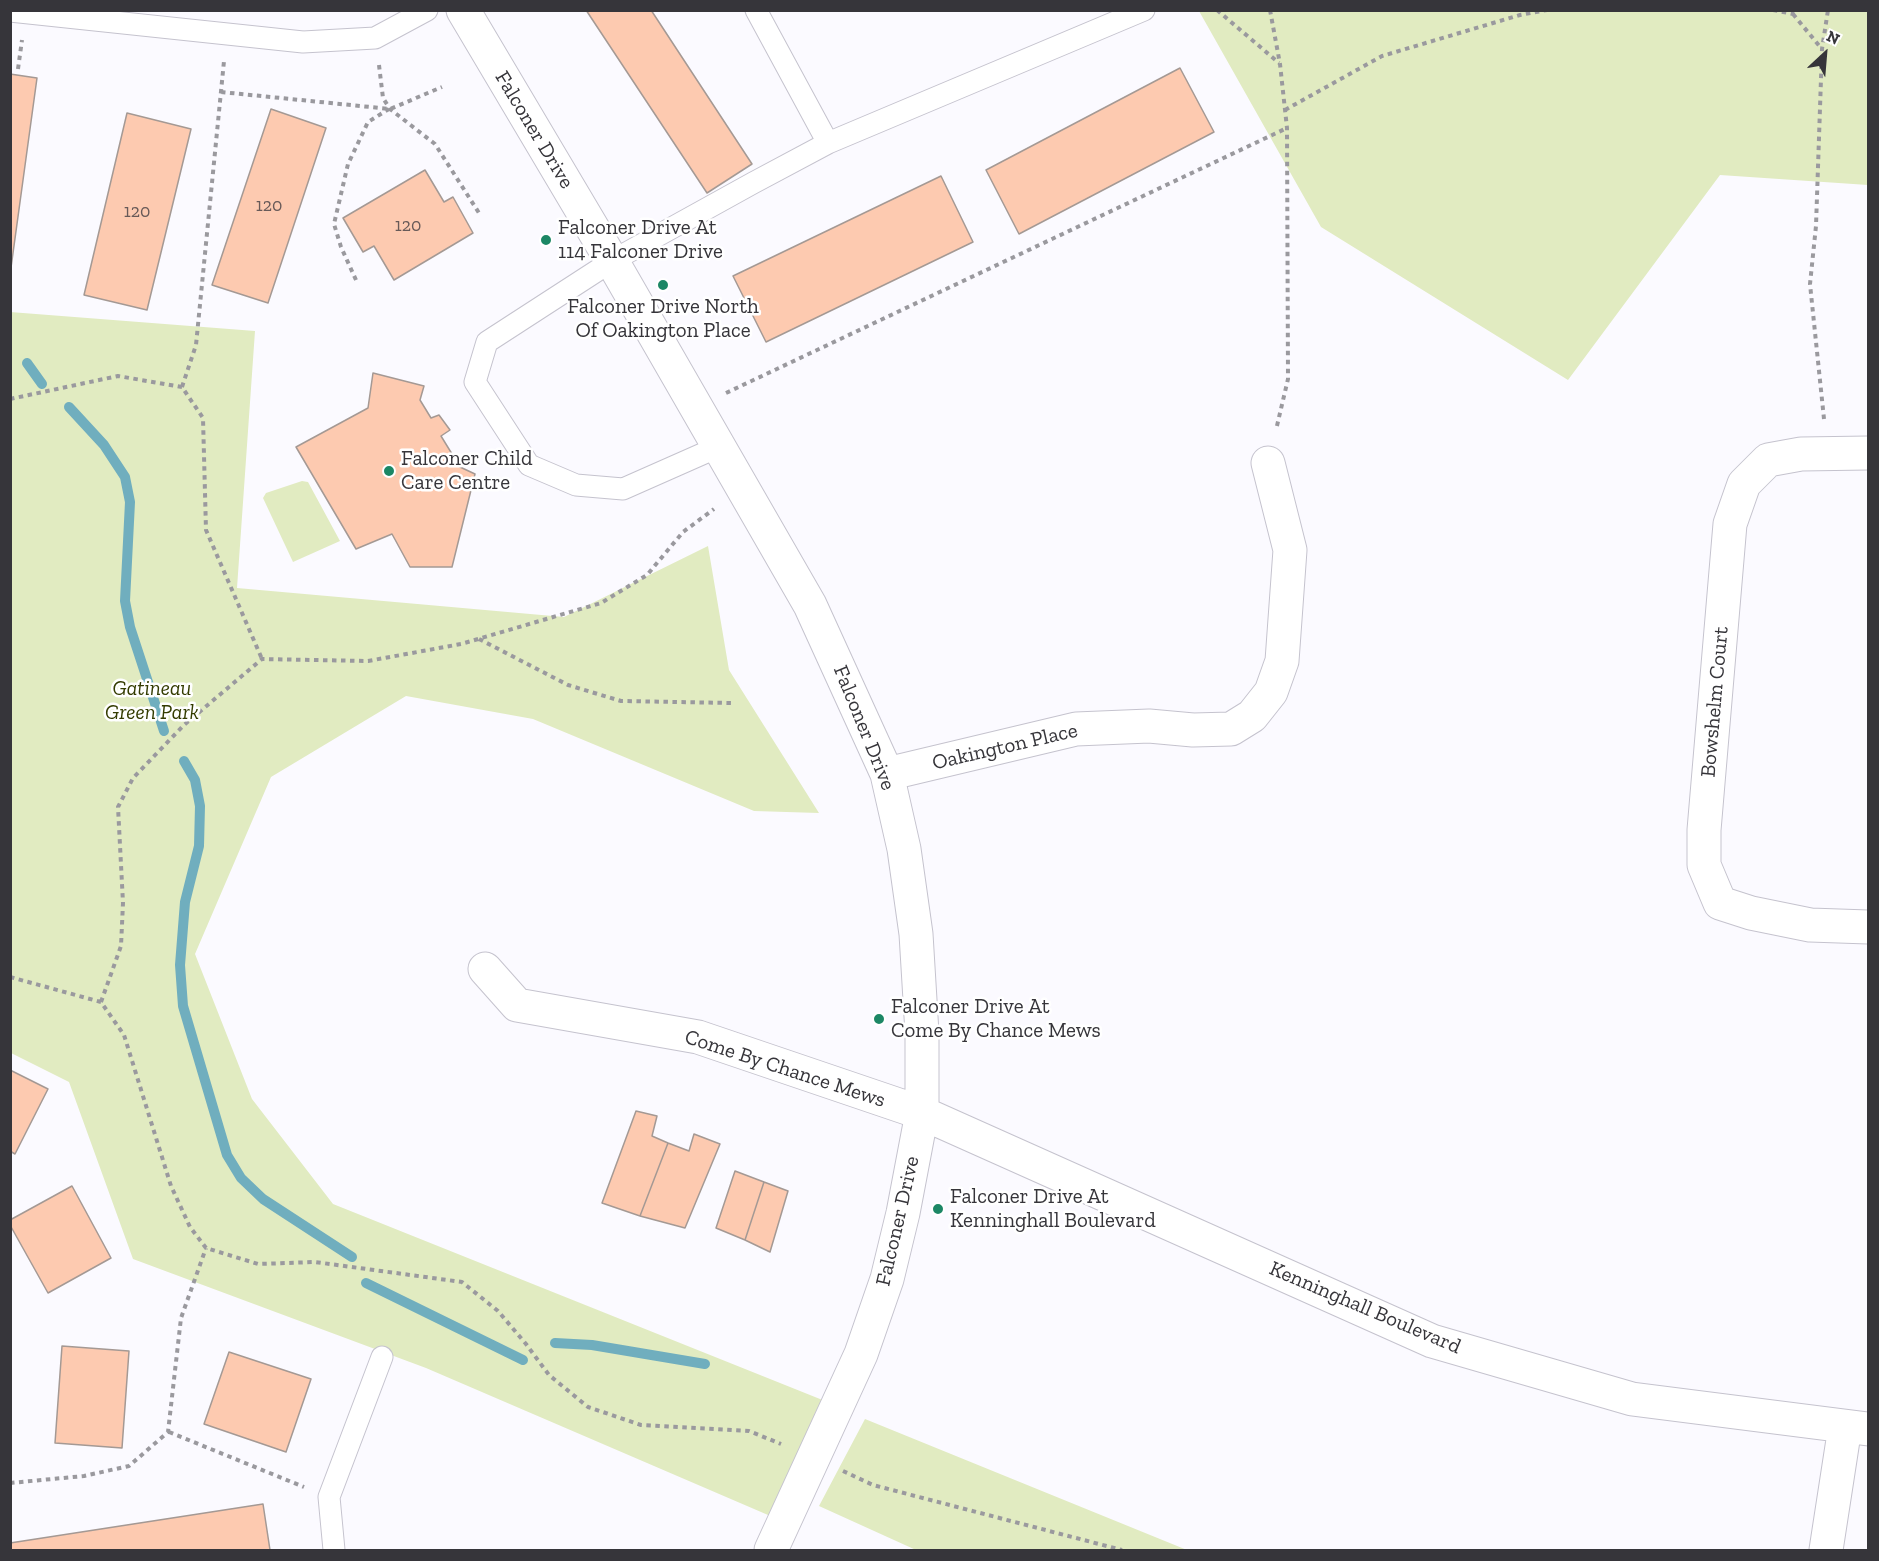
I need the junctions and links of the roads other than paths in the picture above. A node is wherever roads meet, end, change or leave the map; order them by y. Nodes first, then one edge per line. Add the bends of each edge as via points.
1 (10, 10) edge
2 (427, 10) edge
3 (463, 10) edge
4 (756, 10) edge
5 (1144, 10) edge
6 (828, 143) junction
7 (612, 261) junction
8 (718, 447) junction
9 (1869, 453) edge
10 (1268, 463) road end
11 (887, 774) junction
12 (1869, 927) edge
13 (486, 969) dead end
14 (922, 1113) junction
15 (382, 1357) dead end
16 (1857, 1428) edge
17 (333, 1551) edge
18 (771, 1551) edge
19 (1826, 1551) edge

1 - 2 lane via 303,42 375,38
3 - 7 street, Falconer Drive
4 - 6 lane
5 - 6 lane
6 - 7 lane
7 - 8 street, Falconer Drive
7 - 8 lane via 487,342 475,382 529,465 576,485 623,489
8 - 11 street, Falconer Drive via 810,604
9 - 12 street, Bowshelm Court via 1801,454 1768,460 1744,484 1730,524 1704,830 1704,866 1720,903 1810,925
10 - 11 street, Oakington Place via 1290,550 1282,662 1271,692 1252,716 1231,729 1076,729
11 - 14 street, Falconer Drive via 904,849 916,934
13 - 14 street, Come By Chance Mews via 517,1005 698,1037
14 - 16 street, Kenninghall Boulevard via 1432,1341 1632,1399
14 - 18 street, Falconer Drive via 887,1280 861,1354
15 - 17 lane via 329,1497
16 - 19 street

